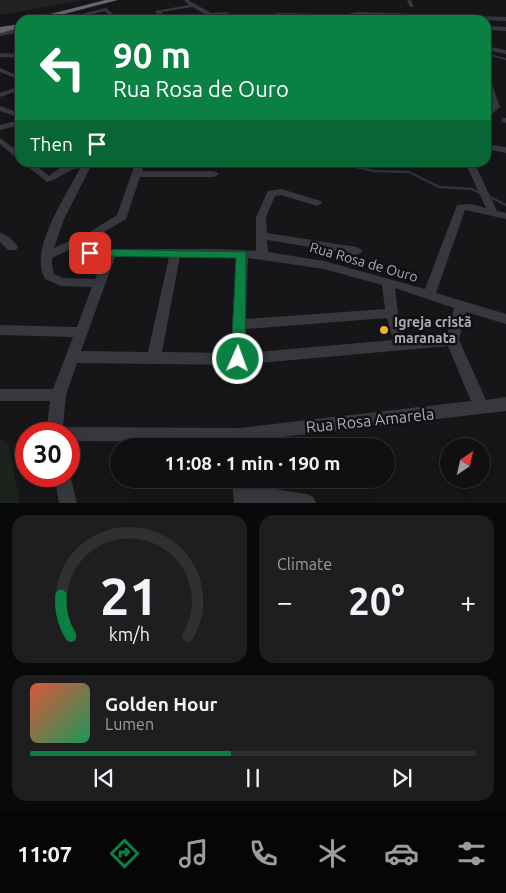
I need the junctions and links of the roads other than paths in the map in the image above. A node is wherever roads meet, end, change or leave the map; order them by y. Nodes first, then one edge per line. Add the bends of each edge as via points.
1 (114, 0) edge
2 (125, 0) edge
3 (185, 0) edge
4 (410, 0) edge
5 (192, 6) junction
6 (412, 6) dead end
7 (52, 15) edge
8 (64, 15) edge
9 (81, 15) edge
10 (112, 15) edge
11 (161, 15) edge
12 (210, 15) joint
13 (229, 15) edge
14 (350, 15) edge
15 (406, 15) edge
16 (491, 18) edge
17 (506, 19) edge
18 (15, 26) edge
19 (491, 28) edge
20 (506, 29) edge
21 (15, 30) edge
22 (0, 32) edge
23 (15, 36) edge
24 (491, 44) edge
25 (506, 45) edge
26 (491, 49) edge
27 (506, 52) edge
28 (0, 55) edge
29 (15, 56) edge
30 (0, 70) edge
31 (12, 74) joint
32 (15, 76) edge
33 (15, 90) edge
34 (491, 94) edge
35 (0, 95) edge
36 (0, 108) edge
37 (491, 112) edge
38 (15, 114) edge
39 (15, 124) edge
40 (0, 128) edge
41 (0, 140) edge
42 (491, 147) edge
43 (506, 150) edge
44 (15, 154) edge
45 (32, 167) edge
46 (67, 167) edge
47 (86, 167) edge
48 (138, 167) edge
49 (471, 167) edge
50 (214, 174) dead end
51 (317, 203) dead end
52 (493, 212) junction
53 (506, 216) edge
54 (0, 236) edge
55 (262, 236) junction
56 (12, 247) dead end
57 (357, 251) dead end
58 (90, 253) dead end
59 (175, 253) junction
60 (110, 254) junction
61 (242, 254) junction
62 (262, 255) junction
63 (47, 256) junction
64 (100, 283) junction
65 (388, 284) junction
66 (429, 296) junction
67 (461, 307) junction
68 (392, 313) junction
69 (506, 319) edge
70 (239, 325) junction
71 (0, 330) edge
72 (82, 332) junction
73 (452, 340) junction
74 (401, 344) junction
75 (74, 356) junction
76 (154, 358) junction
77 (238, 359) junction
78 (0, 395) edge
79 (58, 395) junction
80 (506, 404) edge
81 (482, 408) junction
82 (55, 422) edge
83 (80, 435) edge
84 (178, 438) edge
85 (255, 438) edge
86 (65, 487) edge
87 (242, 491) edge
88 (68, 503) edge
89 (307, 503) edge

1 - 7 highway
2 - 8 highway
3 - 5 street
4 - 6 street
5 - 11 street via 157,10
5 - 12 street
9 - 10 street via 106,9
12 - 13 street
14 - 15 street
16 - 17 street
18 - 22 highway
19 - 20 street
21 - 22 street
22 - 23 street
24 - 25 street
26 - 27 street
28 - 29 street
30 - 31 street
31 - 32 street
33 - 35 street
34 - 37 street via 496,107
36 - 38 street
39 - 40 street
41 - 44 street
42 - 43 street
45 - 46 street via 47,180 57,177
47 - 63 street via 53,233
48 - 50 street
48 - 63 street via 122,218
49 - 52 street
51 - 55 street via 281,192 272,193 260,217
52 - 53 street
52 - 66 street via 464,206 460,209
54 - 56 street
55 - 57 street
55 - 62 street
58 - 60 street, Rua Rosa de Ouro
59 - 60 street, Rua Rosa de Ouro
59 - 61 street, Rua Rosa de Ouro
59 - 76 street
60 - 64 street
61 - 62 street, Rua Rosa de Ouro
61 - 70 street
62 - 65 street, Rua Rosa de Ouro via 340,269
63 - 64 street via 46,272 54,280
64 - 72 street
65 - 66 street, Rua Rosa de Ouro
65 - 68 street
66 - 67 street, Rua Rosa de Ouro
67 - 69 street, Rua Rosa de Ouro
67 - 73 street
68 - 70 street
68 - 74 street
70 - 77 street
71 - 72 street
72 - 75 street
73 - 74 street
73 - 81 street
74 - 77 street
75 - 76 street
75 - 79 street
76 - 77 street
78 - 79 street
79 - 82 street
80 - 81 street, Rua Rosa Amarela
81 - 85 street, Rua Rosa Amarela
83 - 84 street, Rua Rosa Amarela
86 - 88 street
87 - 89 street

